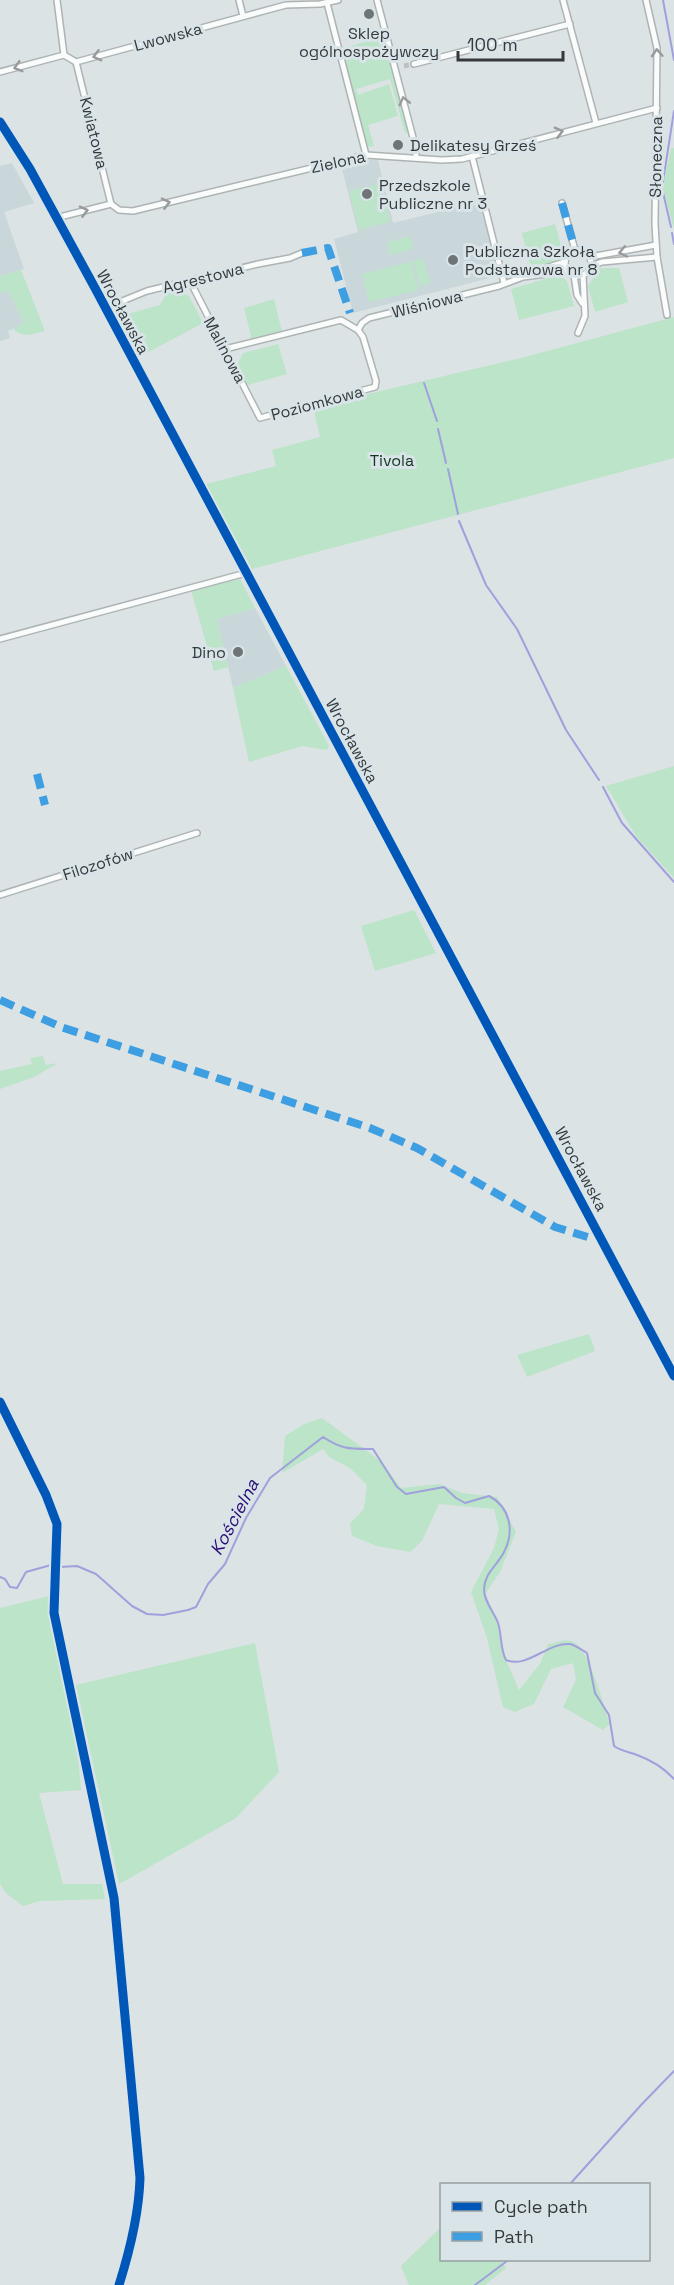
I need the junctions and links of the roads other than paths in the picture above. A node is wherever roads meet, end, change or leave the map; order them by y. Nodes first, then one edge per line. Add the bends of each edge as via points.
1 (57, 0) edge
2 (239, 0) edge
3 (338, 0) edge
4 (376, 0) edge
5 (563, 0) edge
6 (646, 0) edge
7 (327, 3) junction
8 (243, 16) junction
9 (570, 24) junction
10 (64, 56) junction
11 (76, 62) junction
12 (414, 64) tunnel mouth
13 (404, 66) tunnel mouth
14 (396, 69) junction
15 (0, 72) edge
16 (657, 108) junction
17 (0, 122) edge
18 (596, 123) junction
19 (366, 155) junction
20 (472, 156) junction
21 (416, 158) junction
22 (562, 203) dead end
23 (111, 204) junction
24 (56, 218) junction
25 (656, 245) junction
26 (575, 250) junction
27 (302, 253) dead end
28 (590, 257) junction
29 (657, 257) junction
30 (565, 262) junction
31 (591, 266) junction
32 (568, 271) junction
33 (536, 274) junction
34 (574, 275) junction
35 (583, 275) junction
36 (190, 281) junction
37 (504, 284) junction
38 (583, 304) junction
39 (105, 308) junction
40 (667, 315) dead end
41 (358, 330) junction
42 (578, 333) dead end
43 (225, 349) junction
44 (260, 418) joint
45 (246, 573) junction
46 (0, 639) edge
47 (197, 833) dead end
48 (0, 895) edge
49 (674, 1376) edge
50 (0, 1402) edge
51 (119, 2285) edge

1 - 10 street
2 - 8 street
3 - 7 street, Lwowska
4 - 14 street
5 - 9 street
16 -> 6 street, Słoneczna via 657,48
7 - 8 street, Lwowska via 286,6
7 - 19 street
8 -> 11 street, Lwowska
9 - 12 street
9 - 18 street
10 - 11 street
10 -> 15 street
11 - 23 street, Kwiatowa
13 - 14 street
21 -> 14 street
16 - 18 street, Zielona
16 - 25 street, Słoneczna
17 - 24 street, Wrocławska
20 -> 18 street, Zielona
19 - 21 street, Zielona
23 -> 19 street, Zielona via 119,210 133,211
20 - 21 street, Zielona via 453,160
20 - 37 street
22 - 26 street
24 -> 23 street, Zielona
24 - 39 street, Wrocławska
25 -> 28 street
25 - 29 street, Słoneczna
26 - 28 street
26 - 30 street
27 - 36 street, Agrestowa
28 - 31 street
29 - 31 street
29 - 40 street, Słoneczna
30 - 32 street
30 - 33 street, Wiśniowa
31 - 35 street
32 - 33 street, Wiśniowa
32 - 34 street
33 - 37 street, Wiśniowa
34 - 35 street
34 - 38 street via 577,295
35 - 38 street
36 - 39 street, Agrestowa via 147,291
36 - 43 street, Malinowa
37 - 41 street, Wiśniowa via 369,318
38 - 42 street via 584,322
39 - 45 street, Wrocławska
41 - 43 street via 341,320
41 - 44 street, Poziomkowa via 375,387
43 - 44 street, Malinowa
45 - 46 street
45 - 49 street, Wrocławska
47 - 48 street, Filozofów
50 - 51 street via 57,1524 54,1613 114,1898 140,2178 136,2221

